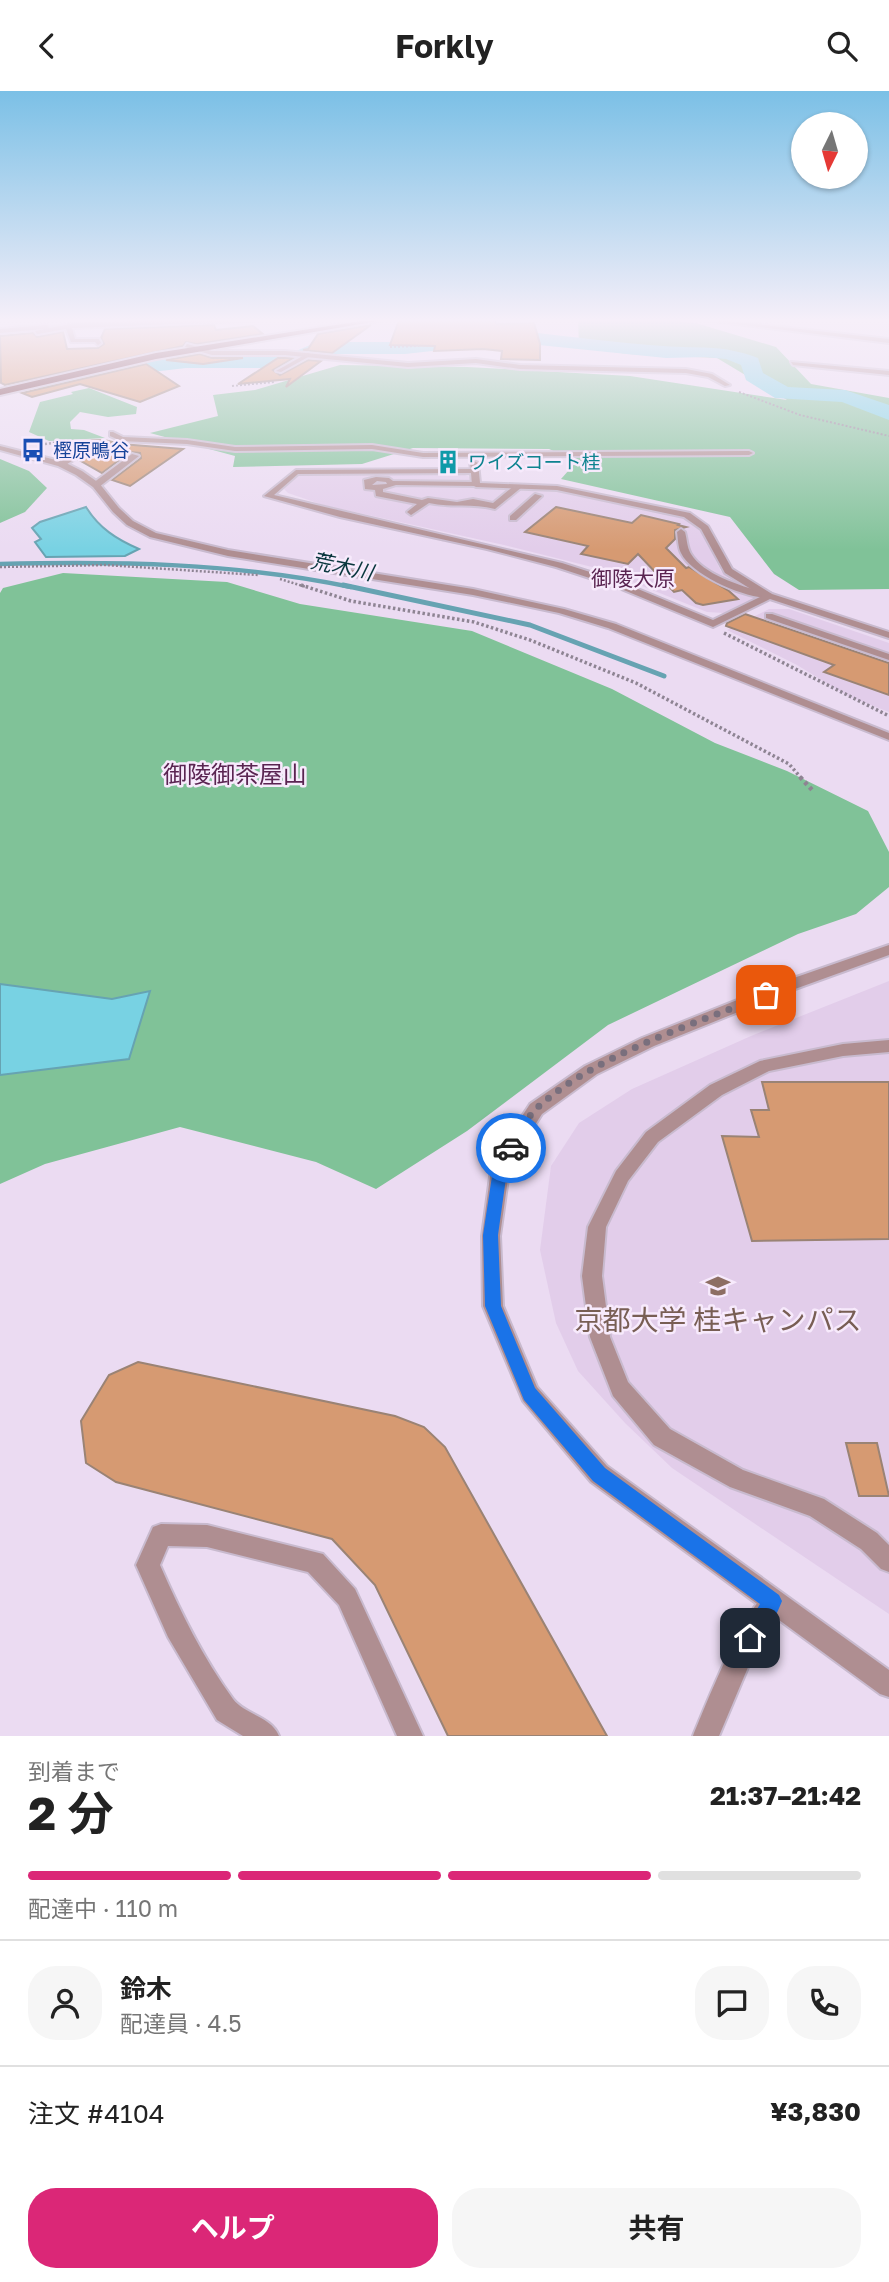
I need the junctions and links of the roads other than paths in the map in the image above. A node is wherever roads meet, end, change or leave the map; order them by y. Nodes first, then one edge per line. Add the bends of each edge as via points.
1 (113, 434) dead end
2 (0, 448) edge
3 (85, 450) dead end
4 (749, 453) dead end
5 (468, 455) junction
6 (135, 456) dead end
7 (61, 464) junction
8 (475, 471) junction
9 (392, 483) junction
10 (455, 484) junction
11 (476, 484) junction
12 (96, 485) junction
13 (519, 487) junction
14 (379, 488) junction
15 (484, 492) dead end
16 (538, 496) dead end
17 (434, 501) junction
18 (474, 501) junction
19 (424, 503) junction
20 (495, 506) junction
21 (521, 511) junction
22 (411, 512) dead end
23 (513, 518) dead end
24 (681, 532) dead end
25 (769, 596) junction
26 (769, 616) dead end
27 (889, 635) edge
28 (889, 657) edge
29 (889, 737) edge
30 (889, 950) edge
31 (889, 1046) edge
32 (889, 1561) edge
33 (772, 1601) junction
34 (889, 1685) edge
35 (266, 1736) edge
36 (410, 1736) edge
37 (706, 1736) edge

1 - 5 street via 121,439 235,449 372,447 423,455
2 - 7 street
3 - 7 street
4 - 5 street
5 - 8 street
6 - 12 street
7 - 12 street
8 - 11 street
8 - 25 street via 296,472 268,496 557,564 624,585 713,624
9 - 10 street
9 - 14 street
9 - 14 street via 383,478 367,482 368,487
10 - 11 street
10 - 17 street
11 - 13 street
12 - 29 street via 130,523 165,539 561,611 612,626
13 - 20 street
13 - 25 street via 557,488 687,515 705,528 728,571
14 - 19 street via 379,494
15 - 18 street
16 - 21 street
17 - 18 street
17 - 19 street
18 - 20 street
19 - 22 street
20 - 21 street
21 - 23 street
24 - 25 street via 687,554 709,573
25 - 27 street
26 - 28 street
30 - 33 street via 648,1042 591,1070 536,1109 502,1163 491,1235 493,1306 530,1394 599,1474
31 - 32 street via 766,1065 716,1090 652,1137 622,1176 597,1227 592,1276 600,1337 620,1389 662,1437 738,1479 816,1507 869,1541
33 - 34 street
33 - 37 street via 750,1638
35 - 36 street via 226,1711 176,1629 148,1565 161,1535 207,1536 315,1562 347,1597

